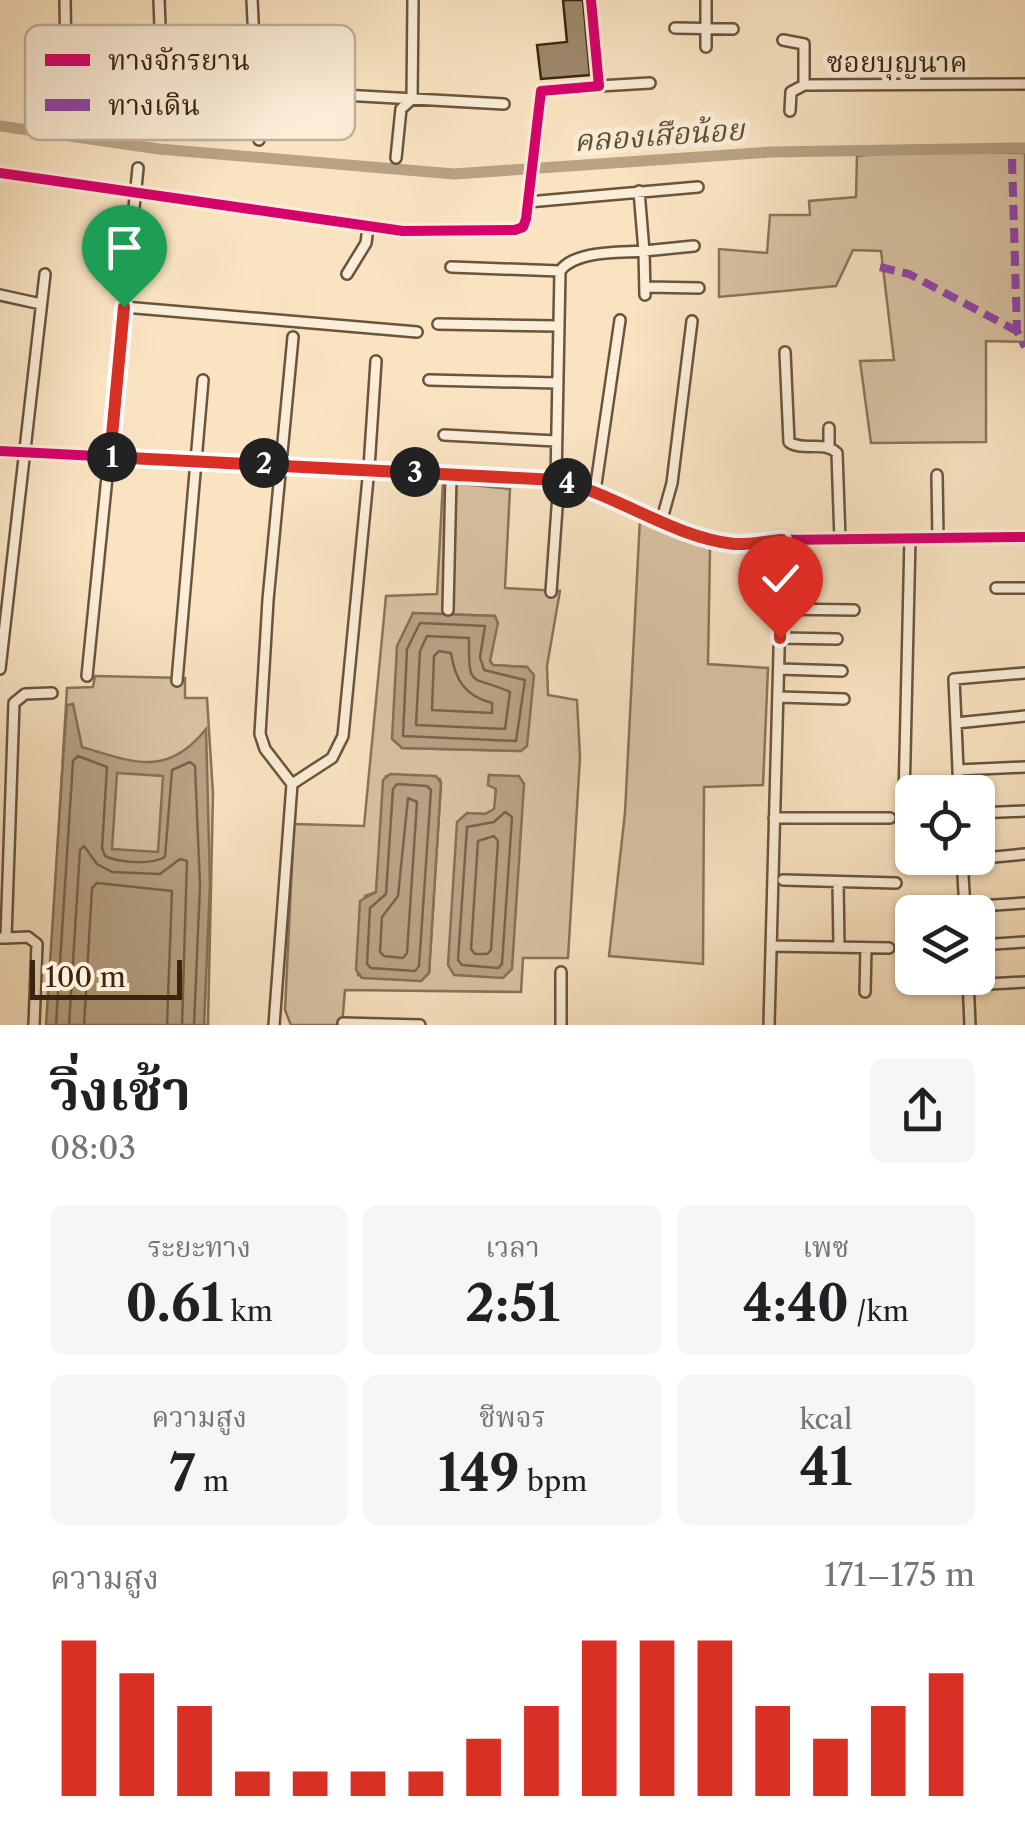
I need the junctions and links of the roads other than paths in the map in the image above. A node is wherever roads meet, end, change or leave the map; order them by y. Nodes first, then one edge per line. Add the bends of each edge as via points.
1 (66, 0) edge
2 (159, 0) edge
3 (252, 0) edge
4 (413, 0) edge
5 (591, 0) edge
6 (706, 0) edge
7 (66, 25) edge
8 (160, 25) edge
9 (253, 25) edge
10 (675, 28) dead end
11 (706, 28) junction
12 (733, 29) dead end
13 (783, 40) dead end
14 (706, 47) dead end
15 (650, 84) dead end
16 (1025, 84) edge
17 (804, 85) junction
18 (598, 86) junction
19 (355, 95) edge
20 (412, 98) junction
21 (504, 104) dead end
22 (790, 111) dead end
23 (396, 158) dead end
24 (138, 168) dead end
25 (0, 173) edge
26 (698, 187) dead end
27 (639, 191) junction
28 (134, 194) junction
29 (528, 202) junction
30 (368, 227) junction
31 (694, 246) dead end
32 (644, 251) junction
33 (451, 267) dead end
34 (560, 271) junction
35 (45, 274) dead end
36 (347, 274) dead end
37 (699, 288) dead end
38 (0, 295) edge
39 (41, 304) junction
40 (124, 307) junction
41 (620, 320) dead end
42 (692, 321) dead end
43 (438, 324) dead end
44 (558, 326) junction
45 (418, 332) dead end
46 (293, 337) dead end
47 (786, 352) dead end
48 (376, 362) dead end
49 (203, 380) dead end
50 (430, 380) dead end
51 (557, 383) junction
52 (829, 428) dead end
53 (444, 435) dead end
54 (556, 441) junction
55 (829, 447) junction
56 (0, 451) edge
57 (24, 452) junction
58 (110, 457) junction
59 (198, 460) junction
60 (282, 464) junction
61 (369, 468) junction
62 (937, 475) dead end
63 (451, 476) junction
64 (557, 480) junction
65 (595, 491) junction
66 (662, 520) junction
67 (1025, 536) edge
68 (938, 538) junction
69 (910, 539) junction
70 (782, 540) junction
71 (840, 540) junction
72 (996, 588) dead end
73 (1025, 588) edge
74 (551, 592) dead end
75 (781, 608) junction
76 (448, 610) dead end
77 (854, 610) dead end
78 (780, 638) junction
79 (837, 639) dead end
80 (0, 669) edge
81 (779, 669) junction
82 (842, 670) dead end
83 (1025, 672) edge
84 (88, 676) dead end
85 (177, 680) dead end
86 (52, 693) dead end
87 (778, 697) junction
88 (844, 699) dead end
89 (1025, 716) edge
90 (956, 723) junction
91 (1025, 767) edge
92 (958, 770) junction
93 (905, 775) edge
94 (958, 775) edge
95 (292, 784) junction
96 (1025, 811) edge
97 (995, 812) edge
98 (774, 818) junction
99 (890, 818) dead end
100 (1025, 854) edge
101 (995, 856) edge
102 (783, 880) dead end
103 (838, 882) junction
104 (896, 884) dead end
105 (1025, 903) edge
106 (995, 906) edge
107 (3, 938) edge
108 (1025, 942) edge
109 (995, 943) edge
110 (771, 946) junction
111 (839, 948) junction
112 (866, 948) junction
113 (889, 948) dead end
114 (561, 972) dead end
115 (995, 981) edge
116 (1025, 982) edge
117 (865, 992) dead end
118 (969, 995) edge
119 (343, 1022) dead end
120 (34, 1025) edge
121 (274, 1025) edge
122 (420, 1025) edge
123 (561, 1025) edge
124 (768, 1025) edge
125 (970, 1025) edge

1 - 7 street
2 - 8 street
3 - 9 street
4 - 20 street
5 - 18 street
6 - 11 street
10 - 11 street
11 - 12 street
11 - 14 street
13 - 17 street via 804,44
15 - 18 street
16 - 17 street, ซอยบุญนาค
17 - 22 street, ซอยบุญนาค via 791,92
18 - 29 street via 541,91
19 - 20 street
20 - 21 street
20 - 23 street via 401,109
24 - 28 street
25 - 28 street
26 - 27 street
27 - 29 street
27 - 32 street
28 - 30 street
28 - 40 street
29 - 30 street via 523,226 514,230
30 - 36 street
31 - 32 street
32 - 34 street via 580,258
32 - 37 street via 645,291
33 - 34 street
34 - 44 street
35 - 39 street
38 - 39 street
39 - 57 street
40 - 45 street
40 - 58 street
41 - 65 street
42 - 66 street
43 - 44 street
44 - 51 street
46 - 60 street
47 - 55 street via 789,442
48 - 61 street
49 - 59 street
50 - 51 street
51 - 54 street
52 - 55 street
53 - 54 street
54 - 64 street
55 - 71 street via 837,454
56 - 57 street
57 - 58 street
57 - 80 street
58 - 59 street
58 - 84 street
59 - 60 street
59 - 85 street
60 - 61 street
60 - 95 street via 260,734
61 - 63 street
61 - 95 street via 343,736 332,758
62 - 68 street
63 - 64 street
63 - 76 street
64 - 65 street
64 - 74 street
65 - 66 street
66 - 70 street via 736,544
67 - 68 street
68 - 69 street
69 - 71 street
69 - 93 street
70 - 71 street
70 - 75 street
72 - 73 street
75 - 77 street
75 - 78 street
78 - 79 street
78 - 81 street
81 - 82 street
81 - 87 street
83 - 90 street via 954,679
86 - 107 street via 25,694 14,702
87 - 88 street
87 - 98 street
89 - 90 street
90 - 92 street
91 - 92 street
92 - 94 street
95 - 121 street
96 - 97 street
98 - 99 street
98 - 110 street
100 - 101 street
102 - 103 street
103 - 104 street
103 - 111 street
105 - 106 street
107 - 120 street via 28,937 37,944
108 - 109 street
110 - 111 street
110 - 124 street
111 - 112 street
112 - 113 street
112 - 117 street
114 - 123 street
115 - 116 street
118 - 125 street
119 - 122 street

